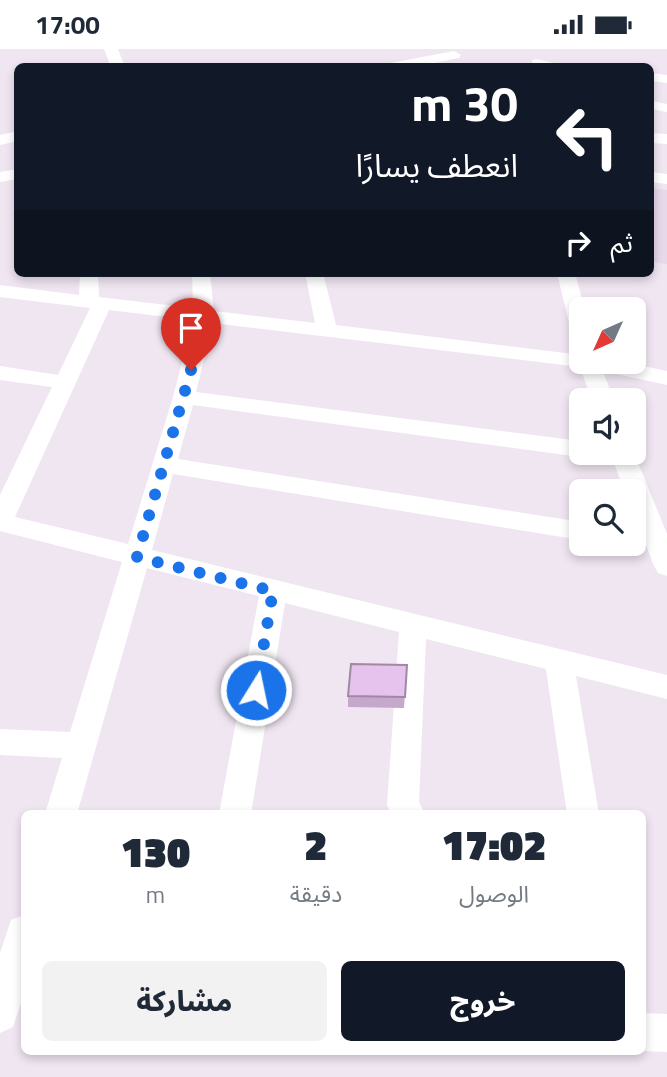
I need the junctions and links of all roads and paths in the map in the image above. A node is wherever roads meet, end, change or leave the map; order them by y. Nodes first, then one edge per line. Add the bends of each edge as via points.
1 (456, 57) edge
2 (417, 63) edge
3 (90, 277) edge
4 (201, 277) edge
5 (315, 277) edge
6 (567, 277) edge
7 (0, 291) edge
8 (572, 297) edge
9 (96, 302) junction
10 (204, 317) junction
11 (327, 330) junction
12 (569, 360) edge
13 (9, 374) edge
14 (646, 374) edge
15 (667, 378) edge
16 (66, 383) junction
17 (0, 392) edge
18 (184, 397) junction
19 (569, 447) edge
20 (164, 464) junction
21 (623, 465) edge
22 (0, 522) edge
23 (569, 529) edge
24 (655, 537) edge
25 (137, 557) junction
26 (273, 591) junction
27 (413, 625) junction
28 (559, 661) junction
29 (667, 687) edge
30 (0, 742) edge
31 (81, 746) junction
32 (62, 810) edge
33 (236, 810) edge
34 (406, 810) edge
35 (582, 810) edge
36 (21, 946) edge
37 (7, 1009) edge
38 (646, 1032) edge
39 (667, 1033) edge

1 - 2 street
3 - 9 street
4 - 10 street
5 - 11 street
6 - 8 street
7 - 9 street
9 - 10 street
9 - 16 street
10 - 11 street
10 - 18 street
11 - 12 street
13 - 16 street
13 - 17 street
14 - 15 street
16 - 22 street
18 - 19 street
18 - 20 street
20 - 23 street
20 - 25 street
21 - 24 street
22 - 25 street
25 - 26 street
25 - 31 street
26 - 27 street
26 - 33 street
27 - 28 street
27 - 34 street via 403,805
28 - 29 street
28 - 35 street
30 - 31 street
31 - 32 street
36 - 37 street
38 - 39 street

